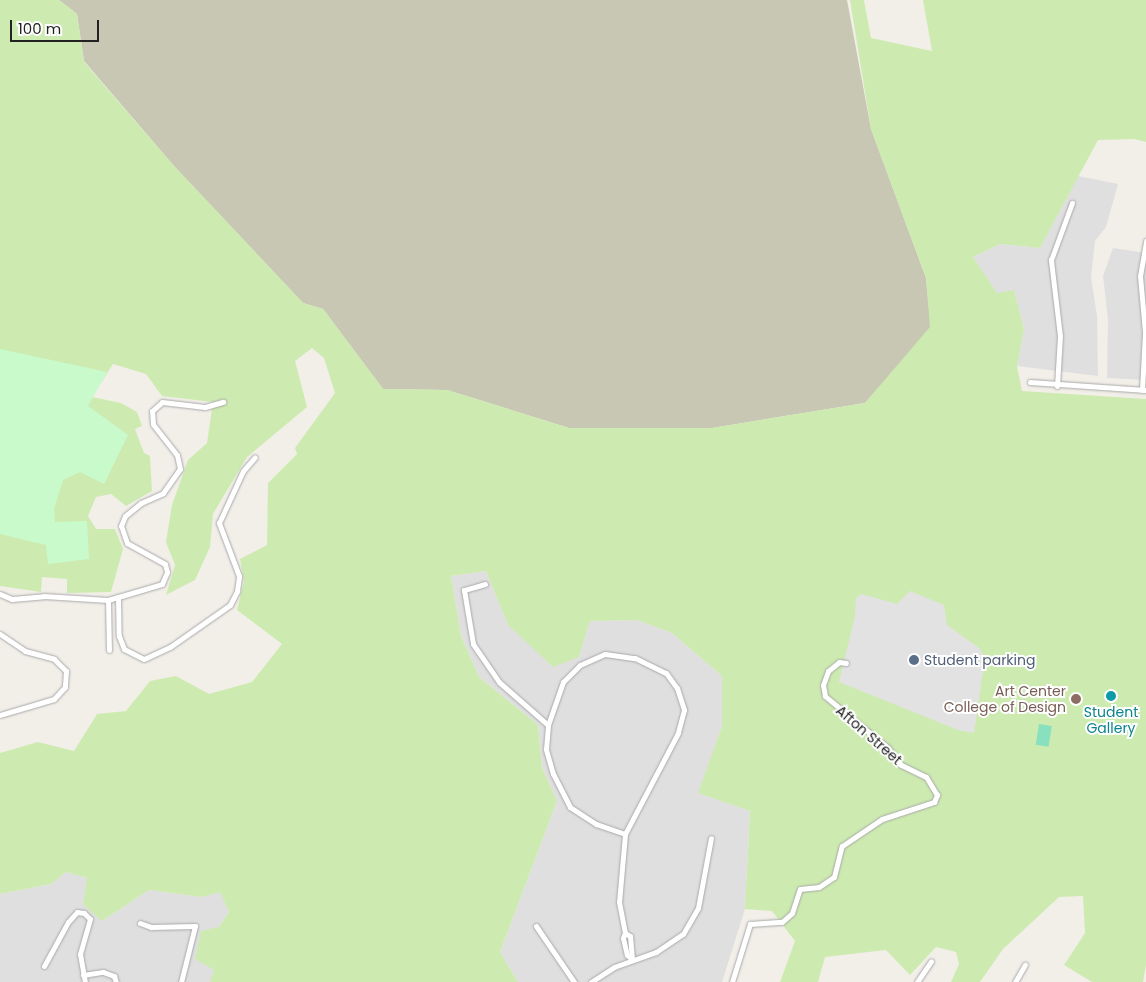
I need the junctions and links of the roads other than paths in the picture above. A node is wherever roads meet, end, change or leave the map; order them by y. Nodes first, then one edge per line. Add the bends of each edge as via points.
1 (1072, 203) dead end
2 (1146, 241) edge
3 (1030, 382) dead end
4 (1057, 386) junction
5 (1144, 390) edge
6 (223, 402) dead end
7 (255, 457) dead end
8 (485, 584) dead end
9 (0, 594) edge
10 (118, 597) junction
11 (108, 600) junction
12 (0, 634) edge
13 (109, 650) dead end
14 (846, 663) dead end
15 (0, 715) edge
16 (548, 725) junction
17 (625, 834) junction
18 (711, 838) dead end
19 (140, 923) dead end
20 (536, 926) dead end
21 (632, 959) junction
22 (931, 961) dead end
23 (1025, 965) dead end
24 (44, 966) dead end
25 (83, 975) junction
26 (85, 982) edge
27 (116, 982) edge
28 (181, 982) edge
29 (574, 982) edge
30 (591, 982) edge
31 (732, 982) edge
32 (918, 982) edge
33 (1015, 982) edge

1 - 4 street via 1051,260 1051,282 1060,330
2 - 5 street via 1140,276 1145,332
3 - 4 street
4 - 5 street
6 - 10 street via 205,407 162,402 152,411 153,424 177,455 180,469 163,493 141,503 125,516 121,526 127,543 164,564 167,572 162,584
7 - 10 street via 243,471 219,523 239,576 237,591 230,605 170,647 144,659 124,648 120,636
8 - 16 street via 464,590 472,644 499,682
9 - 11 street via 12,599 44,596
10 - 11 street
11 - 13 street
12 - 15 street via 25,651 54,659 66,671 65,687 54,699
14 - 31 street, Afton Street via 838,662 828,671 823,685 825,696 888,748 901,764 926,777 937,795 934,802 882,819 842,846 834,877 819,888 800,889 792,914 782,922 750,924
16 - 17 street via 546,749 551,768 570,806 596,824
16 - 17 street via 563,682 580,665 605,654 621,654 654,665 666,673 677,688 684,710 678,733
17 - 21 street via 618,902 627,955
18 - 21 street via 698,908 690,925 683,934 656,952
19 - 28 street via 152,927 195,926
20 - 29 street
21 - 30 street
22 - 32 street
23 - 33 street
24 - 25 street via 64,928 77,912 84,913 90,919 80,954
25 - 26 street
25 - 27 street via 103,972 114,976

